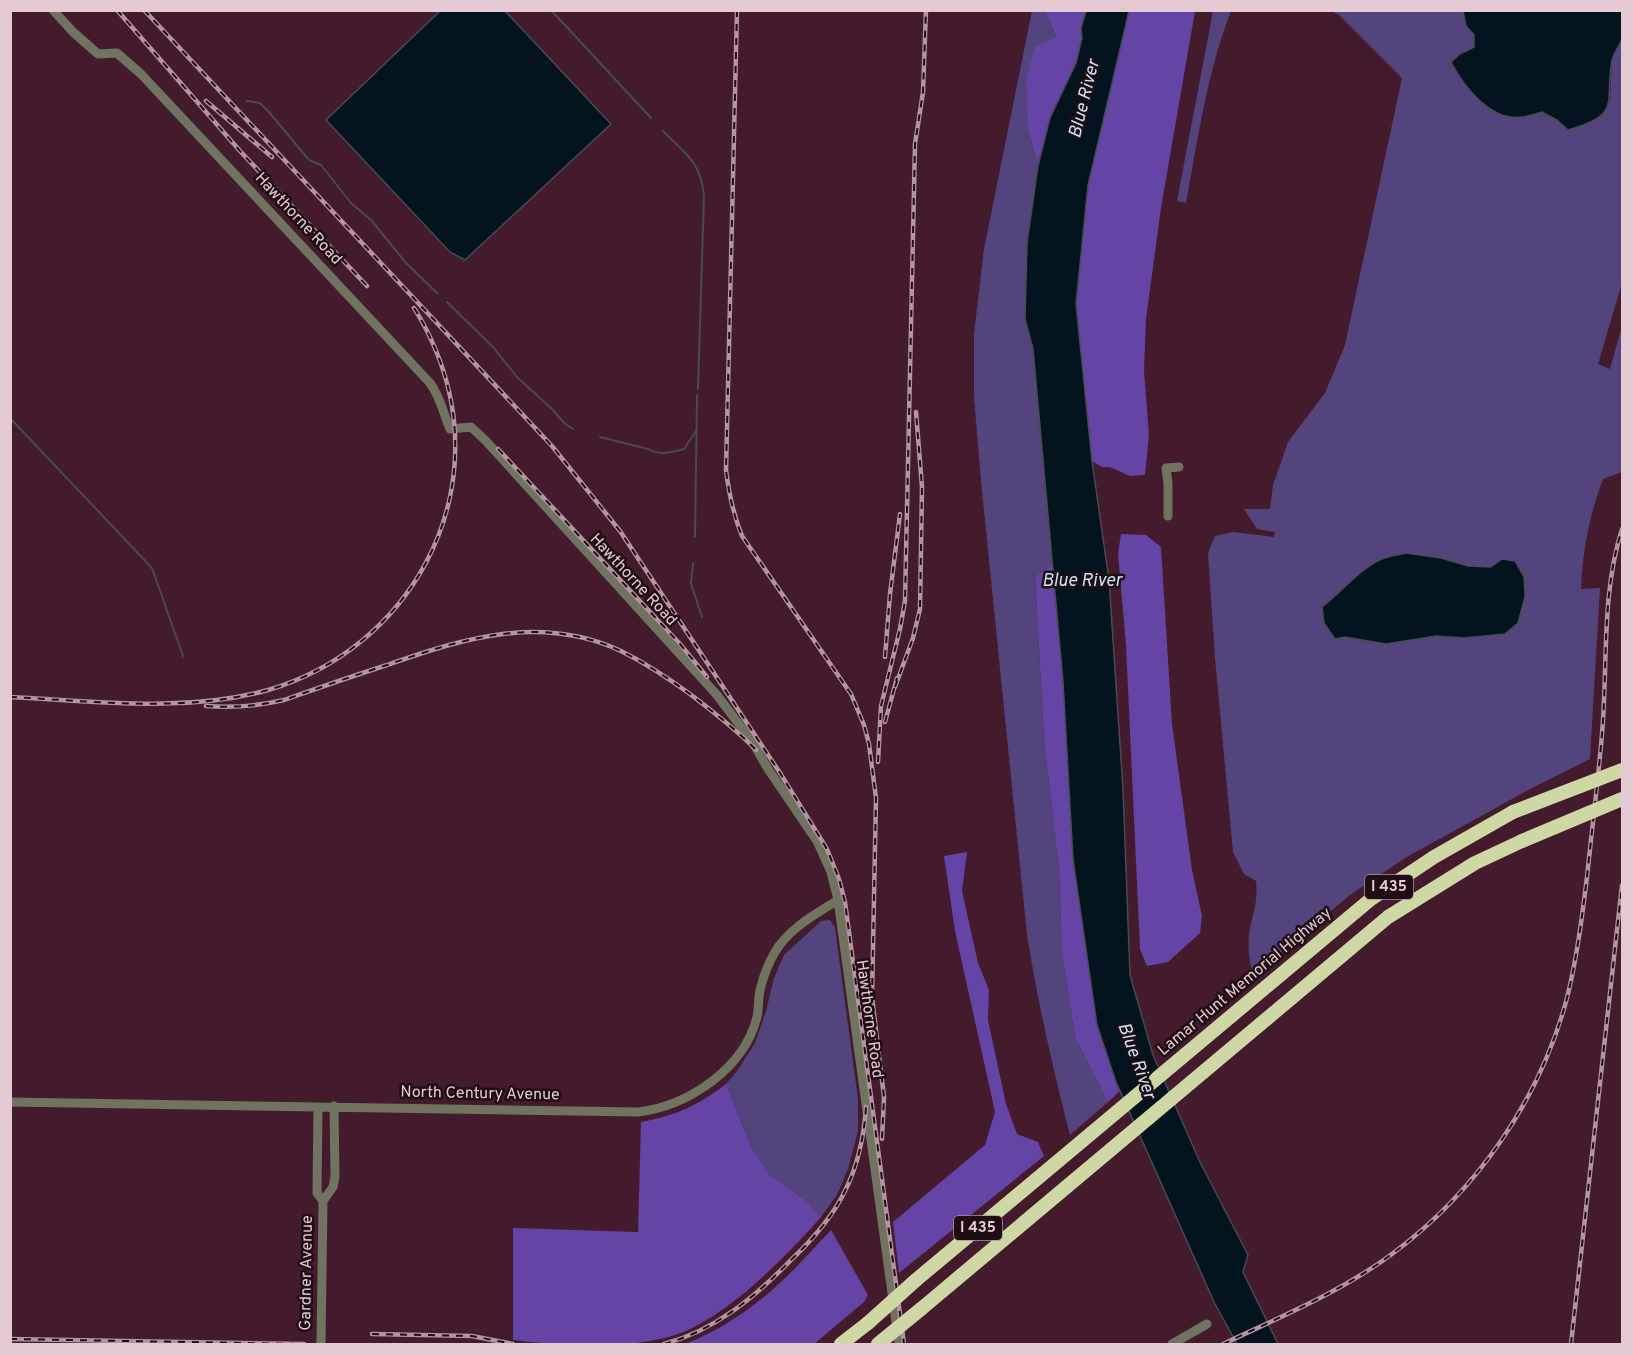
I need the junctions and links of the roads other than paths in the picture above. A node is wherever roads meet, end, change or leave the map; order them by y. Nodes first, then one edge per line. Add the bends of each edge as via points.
1 (53, 10) edge
2 (1179, 467) dead end
3 (1168, 516) dead end
4 (1623, 770) edge
5 (1623, 799) edge
6 (838, 900) junction
7 (10, 1102) edge
8 (334, 1106) junction
9 (318, 1107) junction
10 (323, 1201) junction
11 (1207, 1324) dead end
12 (321, 1344) edge
13 (841, 1344) edge
14 (878, 1344) edge
15 (899, 1344) edge
16 (1172, 1344) edge

1 - 6 street, Hawthorne Road via 98,54 117,53 141,74 430,383 440,397 450,429 471,427 486,441 701,676 753,743 817,841
2 - 3 street via 1166,468
4 - 13 highway, Lamar Hunt Memorial Highway / I 435, bridge via 1513,812 1371,899
5 - 14 highway, I 435, bridge via 1475,863 1388,917
6 - 8 street, North Century Avenue via 782,942 760,989 757,1018 742,1048 716,1077 682,1100 638,1112
6 - 15 street, Hawthorne Road
7 - 9 street, North Century Avenue
8 - 9 street, North Century Avenue
8 - 10 street, Gardner Avenue via 335,1177
9 - 10 street, Gardner Avenue via 317,1193
10 - 12 street, Gardner Avenue
11 - 16 street

